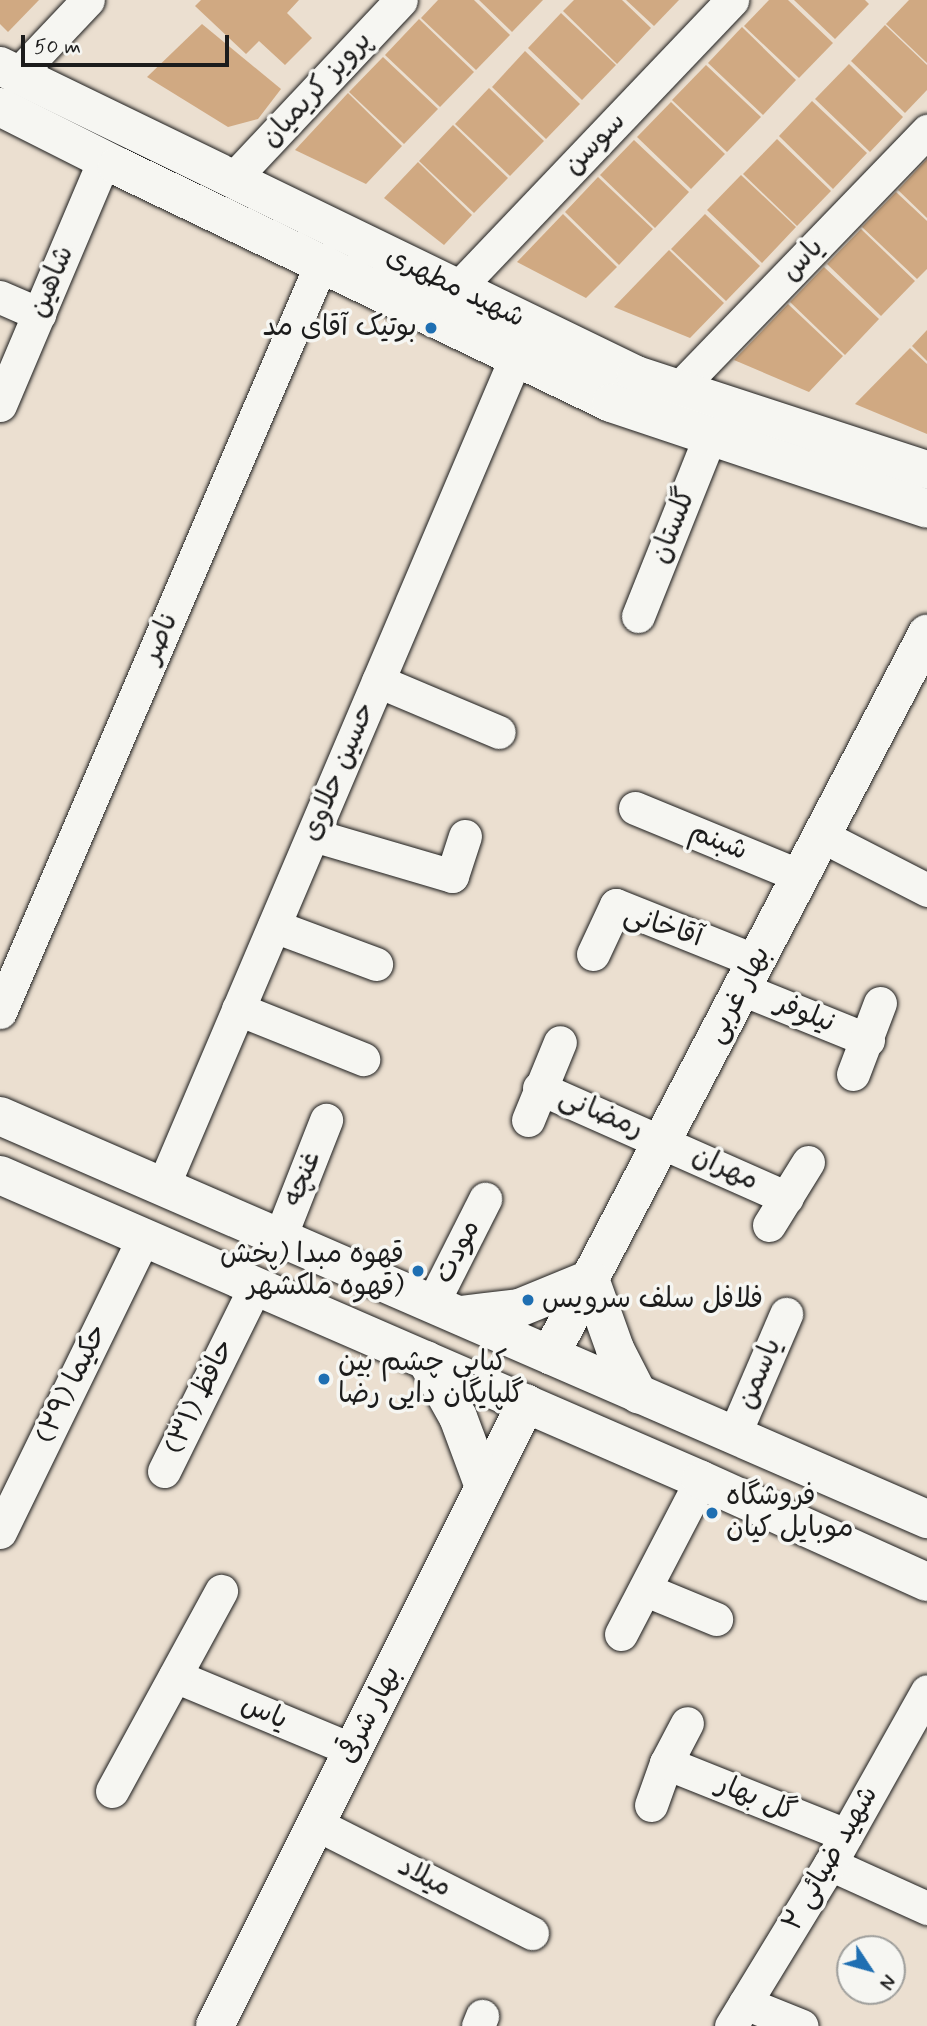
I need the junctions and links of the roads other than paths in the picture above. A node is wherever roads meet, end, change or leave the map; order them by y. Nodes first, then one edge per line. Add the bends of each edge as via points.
1 (88, 0) edge
2 (401, 0) edge
3 (732, 0) edge
4 (6, 82) edge
5 (927, 131) edge
6 (104, 160) junction
7 (233, 179) junction
8 (321, 264) junction
9 (457, 289) junction
10 (0, 297) edge
11 (39, 314) junction
12 (516, 357) junction
13 (678, 389) junction
14 (0, 405) edge
15 (710, 436) junction
16 (927, 470) edge
17 (927, 509) edge
18 (638, 615) dead end
19 (927, 634) edge
20 (378, 681) junction
21 (499, 732) dead end
22 (635, 808) dead end
23 (313, 835) junction
24 (465, 836) dead end
25 (822, 836) junction
26 (800, 876) junction
27 (927, 890) edge
28 (274, 926) junction
29 (593, 954) dead end
30 (376, 964) dead end
31 (749, 975) junction
32 (880, 1003) dead end
33 (238, 1009) junction
34 (0, 1012) edge
35 (868, 1040) junction
36 (560, 1042) dead end
37 (363, 1059) dead end
38 (853, 1074) dead end
39 (539, 1088) junction
40 (0, 1116) edge
41 (326, 1120) dead end
42 (528, 1120) dead end
43 (662, 1140) junction
44 (808, 1162) dead end
45 (0, 1175) edge
46 (163, 1186) junction
47 (485, 1199) dead end
48 (144, 1237) junction
49 (279, 1237) junction
50 (590, 1279) junction
51 (256, 1285) junction
52 (445, 1310) junction
53 (786, 1314) dead end
54 (550, 1355) junction
55 (426, 1360) junction
56 (638, 1394) junction
57 (526, 1404) junction
58 (734, 1435) junction
59 (164, 1471) dead end
60 (701, 1480) junction
61 (484, 1487) junction
62 (927, 1519) edge
63 (0, 1532) edge
64 (927, 1582) edge
65 (646, 1590) junction
66 (222, 1591) dead end
67 (716, 1619) dead end
68 (621, 1634) dead end
69 (175, 1676) junction
70 (927, 1691) edge
71 (687, 1723) dead end
72 (353, 1750) junction
73 (666, 1763) junction
74 (112, 1791) dead end
75 (651, 1805) dead end
76 (316, 1824) junction
77 (846, 1835) junction
78 (830, 1864) junction
79 (927, 1908) edge
80 (532, 1933) dead end
81 (738, 2014) edge
82 (215, 2026) edge
83 (802, 2026) edge

1 - 4 street
2 - 7 street, پرویز کریمیان
3 - 9 street, سوسن
4 - 6 main road, شهید مطهری
4 - 7 main road, شهید مطهری
5 - 13 street, یاس
6 - 8 main road, شهید مطهری
6 - 11 street, شاهین
7 - 9 main road, شهید مطهری
8 - 12 main road, شهید مطهری
8 - 34 street, ناصر
9 - 13 main road, شهید مطهری via 636,375
10 - 11 street
11 - 14 street, شاهین
12 - 15 main road, شهید مطهری via 611,402
12 - 20 street, حسین حلاوی
13 - 16 main road, شهید مطهری
15 - 17 main road, شهید مطهری
15 - 18 street, گلستان
19 - 25 main road, بهار غربی
20 - 21 street
20 - 23 street, حسین حلاوی
22 - 26 street, شبنم
23 - 24 street via 452,876
23 - 28 street, حسین حلاوی
25 - 26 main road, بهار غربی
25 - 27 street
26 - 31 main road, بهار غربی
28 - 30 street
28 - 33 street, حسین حلاوی
29 - 31 street, آقاخانی via 616,905
31 - 35 street, نیلوفر
31 - 43 main road, بهار غربی
32 - 35 street
33 - 37 street
33 - 46 street, حسین حلاوی
35 - 38 street
36 - 39 street
39 - 42 street
39 - 43 street, رمضانی
40 - 46 main road
41 - 49 street, غنچه
43 - 44 street, مهران via 778,1211
43 - 50 main road, بهار غربی
45 - 48 main road
46 - 49 main road
47 - 52 street, مودت
48 - 51 main road
48 - 63 street, حکیما (۲۹)
49 - 52 main road
50 - 52 main road via 519,1308
50 - 54 main road, بهار غربی
50 - 56 main road via 615,1349
51 - 55 main road
51 - 59 street, حافظ (۳۱)
52 - 54 main road
53 - 58 street, یاسمن
54 - 56 main road
54 - 57 main road, بهار غربی
55 - 57 main road
55 - 61 main road via 458,1417
56 - 58 main road
57 - 60 main road
57 - 61 main road, بهار شرقی
58 - 62 main road
60 - 64 main road
60 - 65 street
61 - 72 main road, بهار شرقی
65 - 67 street
65 - 68 street
66 - 69 street
69 - 72 street, یاس
69 - 74 street
70 - 77 street, شهید ضیائی ۲
71 - 73 street
72 - 76 main road, بهار شرقی
73 - 75 street
73 - 77 street, گل بهار
76 - 80 street, میلاد
76 - 82 main road, بهار شرقی
77 - 78 street, شهید ضیائی ۲
78 - 79 street
78 - 81 street, شهید ضیائی ۲
81 - 83 street

